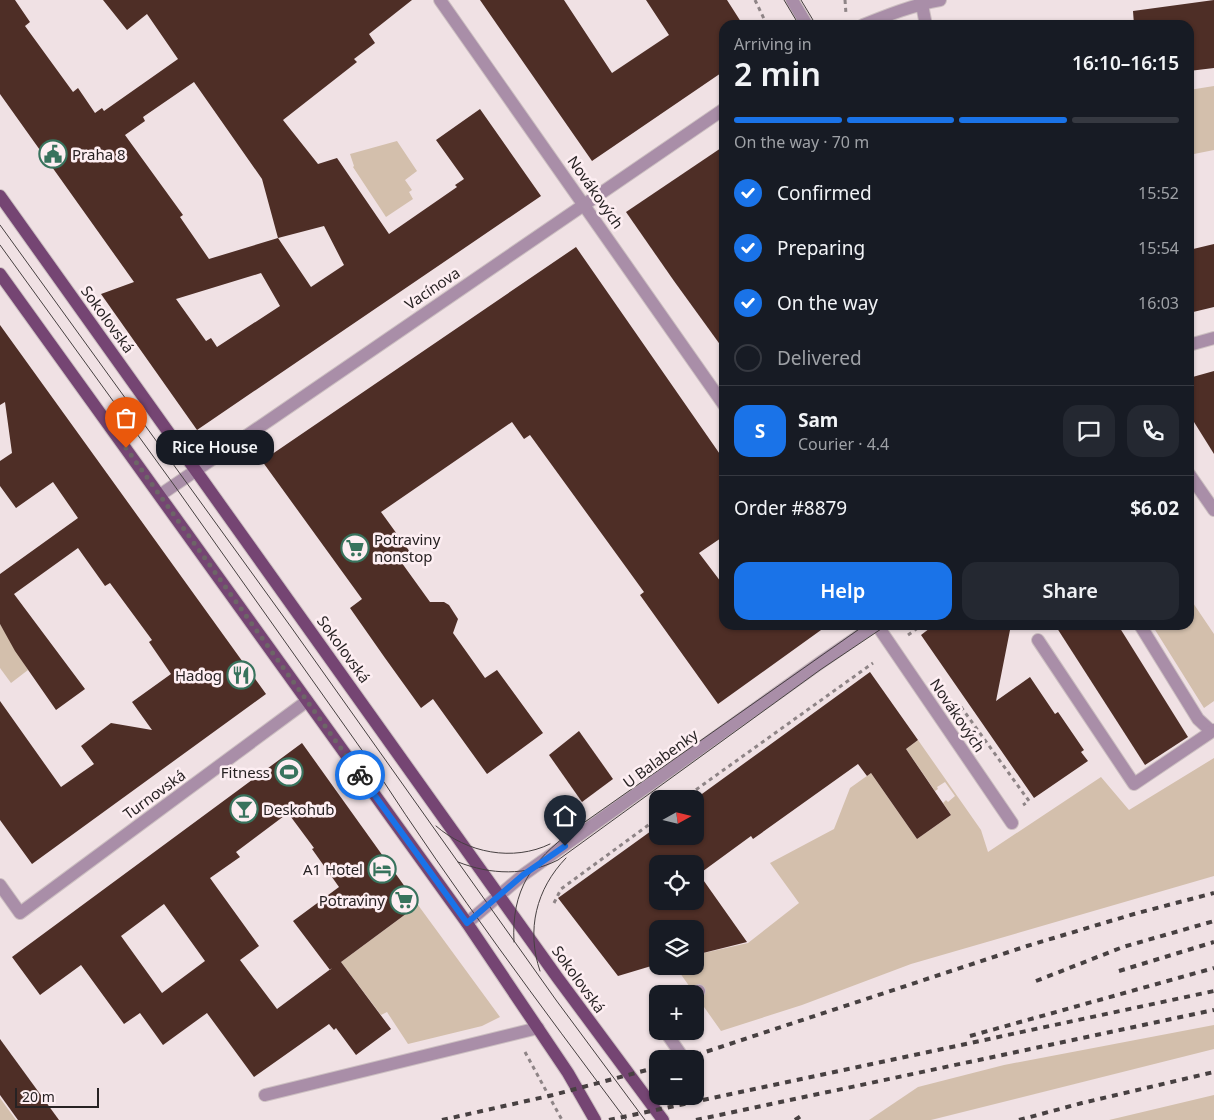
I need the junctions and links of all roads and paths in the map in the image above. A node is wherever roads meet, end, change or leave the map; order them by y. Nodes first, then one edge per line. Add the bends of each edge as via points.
1 (440, 0) edge
2 (755, 0) edge
3 (792, 0) edge
4 (940, 0) edge
5 (921, 2) edge
6 (764, 20) edge
7 (804, 20) edge
8 (876, 20) edge
9 (925, 20) edge
10 (719, 112) edge
11 (0, 196) edge
12 (584, 204) junction
13 (0, 274) edge
14 (1214, 338) edge
15 (1194, 344) edge
16 (719, 397) edge
17 (196, 469) junction
18 (1194, 481) edge
19 (160, 495) junction
20 (1214, 510) edge
21 (869, 630) edge
22 (879, 630) edge
23 (1143, 630) edge
24 (1038, 640) dead end
25 (873, 663) dead end
26 (307, 701) junction
27 (1213, 731) edge
28 (696, 790) edge
29 (1012, 823) dead end
30 (649, 825) edge
31 (0, 885) edge
32 (500, 895) junction
33 (554, 903) dead end
34 (467, 923) junction
35 (538, 1028) junction
36 (265, 1095) dead end
37 (595, 1120) edge
38 (663, 1120) edge

1 - 12 street, Novákových
2 - 6 path
3 - 7 street
4 - 5 street
5 - 8 street
5 - 9 street
10 - 12 street, Vacínova
11 - 17 main road, Sokolovská
12 - 16 street, Novákových
12 - 17 street, Vacínova
13 - 19 main road
14 - 15 street
17 - 19 street, Vacínova
17 - 32 main road, Sokolovská
18 - 20 street
19 - 26 main road
21 - 32 street, U Balabenky via 523,875
22 - 29 street, Novákových
23 - 27 street via 1198,719
24 - 27 street via 1134,784
25 - 28 path
26 - 31 street, Turnovská via 20,913
26 - 34 main road
30 - 33 path via 561,889
32 - 34 street, U Balabenky
32 - 38 main road, Sokolovská
34 - 35 main road
35 - 36 street
35 - 37 main road

